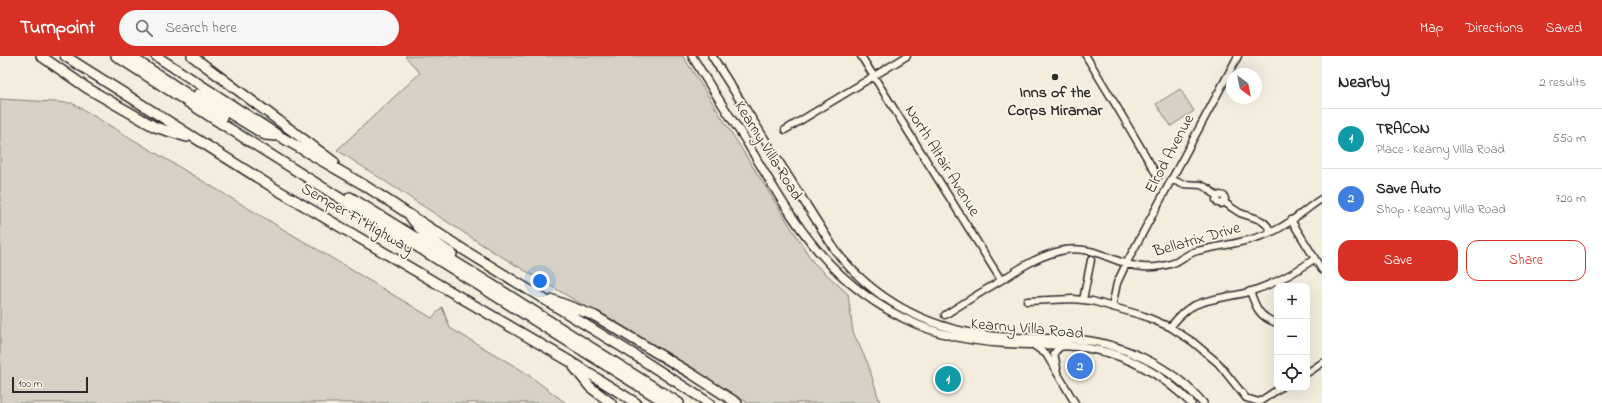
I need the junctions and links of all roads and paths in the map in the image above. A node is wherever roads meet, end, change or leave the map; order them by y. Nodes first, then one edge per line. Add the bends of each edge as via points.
1 (41, 56) edge
2 (65, 56) edge
3 (116, 56) edge
4 (130, 56) edge
5 (156, 56) edge
6 (192, 56) edge
7 (692, 56) edge
8 (712, 56) edge
9 (861, 56) edge
10 (907, 56) edge
11 (1086, 56) edge
12 (1238, 56) edge
13 (150, 70) junction
14 (875, 77) junction
15 (785, 130) dead end
16 (281, 137) junction
17 (198, 140) junction
18 (1158, 177) dead end
19 (1171, 179) junction
20 (364, 185) junction
21 (1321, 199) dead end
22 (407, 212) junction
23 (1292, 220) junction
24 (1271, 232) junction
25 (1314, 259) junction
26 (1091, 260) dead end
27 (1126, 264) junction
28 (1322, 270) edge
29 (482, 279) junction
30 (1001, 280) junction
31 (530, 290) junction
32 (1250, 291) junction
33 (1083, 300) junction
34 (1027, 301) dead end
35 (1112, 307) junction
36 (946, 315) dead end
37 (1274, 322) edge
38 (1170, 327) junction
39 (1032, 344) junction
40 (1067, 346) junction
41 (571, 362) junction
42 (1322, 363) edge
43 (1310, 371) edge
44 (1059, 376) junction
45 (1276, 391) edge
46 (611, 403) edge
47 (636, 403) edge
48 (666, 403) edge
49 (679, 403) edge
50 (709, 403) edge
51 (737, 403) edge
52 (1075, 403) edge
53 (1191, 403) edge
54 (1203, 403) edge

1 - 17 highway via 87,88 155,127
2 - 17 highway, Semper Fi Highway
3 - 48 highway
4 - 13 highway
5 - 16 highway, Semper Fi Highway
6 - 20 highway
7 - 39 main road, Kearny Villa Road via 803,233 837,272 886,308 930,329 975,341
8 - 54 main road, Kearny Villa Road via 835,250 856,274 883,297 924,320 963,332 986,336 1085,341 1124,350 1166,371
9 - 14 street, North Altair Avenue
10 - 14 street
11 - 18 street
12 - 19 street, Elrod Avenue
13 - 16 highway via 164,74 265,135
13 - 29 highway via 224,119
14 - 15 street
14 - 30 street, North Altair Avenue
16 - 20 highway, Semper Fi Highway
17 - 41 highway, Semper Fi Highway via 274,188
19 - 24 street via 1182,184 1201,185 1209,189 1217,197 1218,203 1224,202 1238,212 1261,219 1266,222
19 - 27 street, Elrod Avenue
20 - 22 highway, Semper Fi Highway
21 - 23 street, Bellatrix Drive
22 - 29 highway via 433,241
22 - 31 highway, Semper Fi Highway
23 - 24 street, Bellatrix Drive
23 - 25 street
24 - 27 street, Bellatrix Drive via 1198,251 1157,267
25 - 28 street
25 - 32 street via 1293,274
26 - 33 street
27 - 30 street, Bellatrix Drive via 1095,251 1065,250 1040,258
27 - 35 street, Elrod Avenue via 1117,283
29 - 49 highway
30 - 36 street, Bellatrix Drive
31 - 50 highway, Semper Fi Highway
31 - 51 highway via 595,316
32 - 37 street via 1263,316
32 - 38 street via 1194,305
33 - 34 street
33 - 35 street
35 - 38 street
38 - 45 street via 1218,363 1246,398 1259,402
39 - 40 main road, Kearny Villa Road
39 - 44 street via 1046,354
40 - 44 street via 1060,347 1054,353
40 - 53 main road, Kearny Villa Road via 1102,351 1135,363 1169,383
41 - 46 highway via 590,387
41 - 47 highway, Semper Fi Highway
42 - 43 street
44 - 52 street

